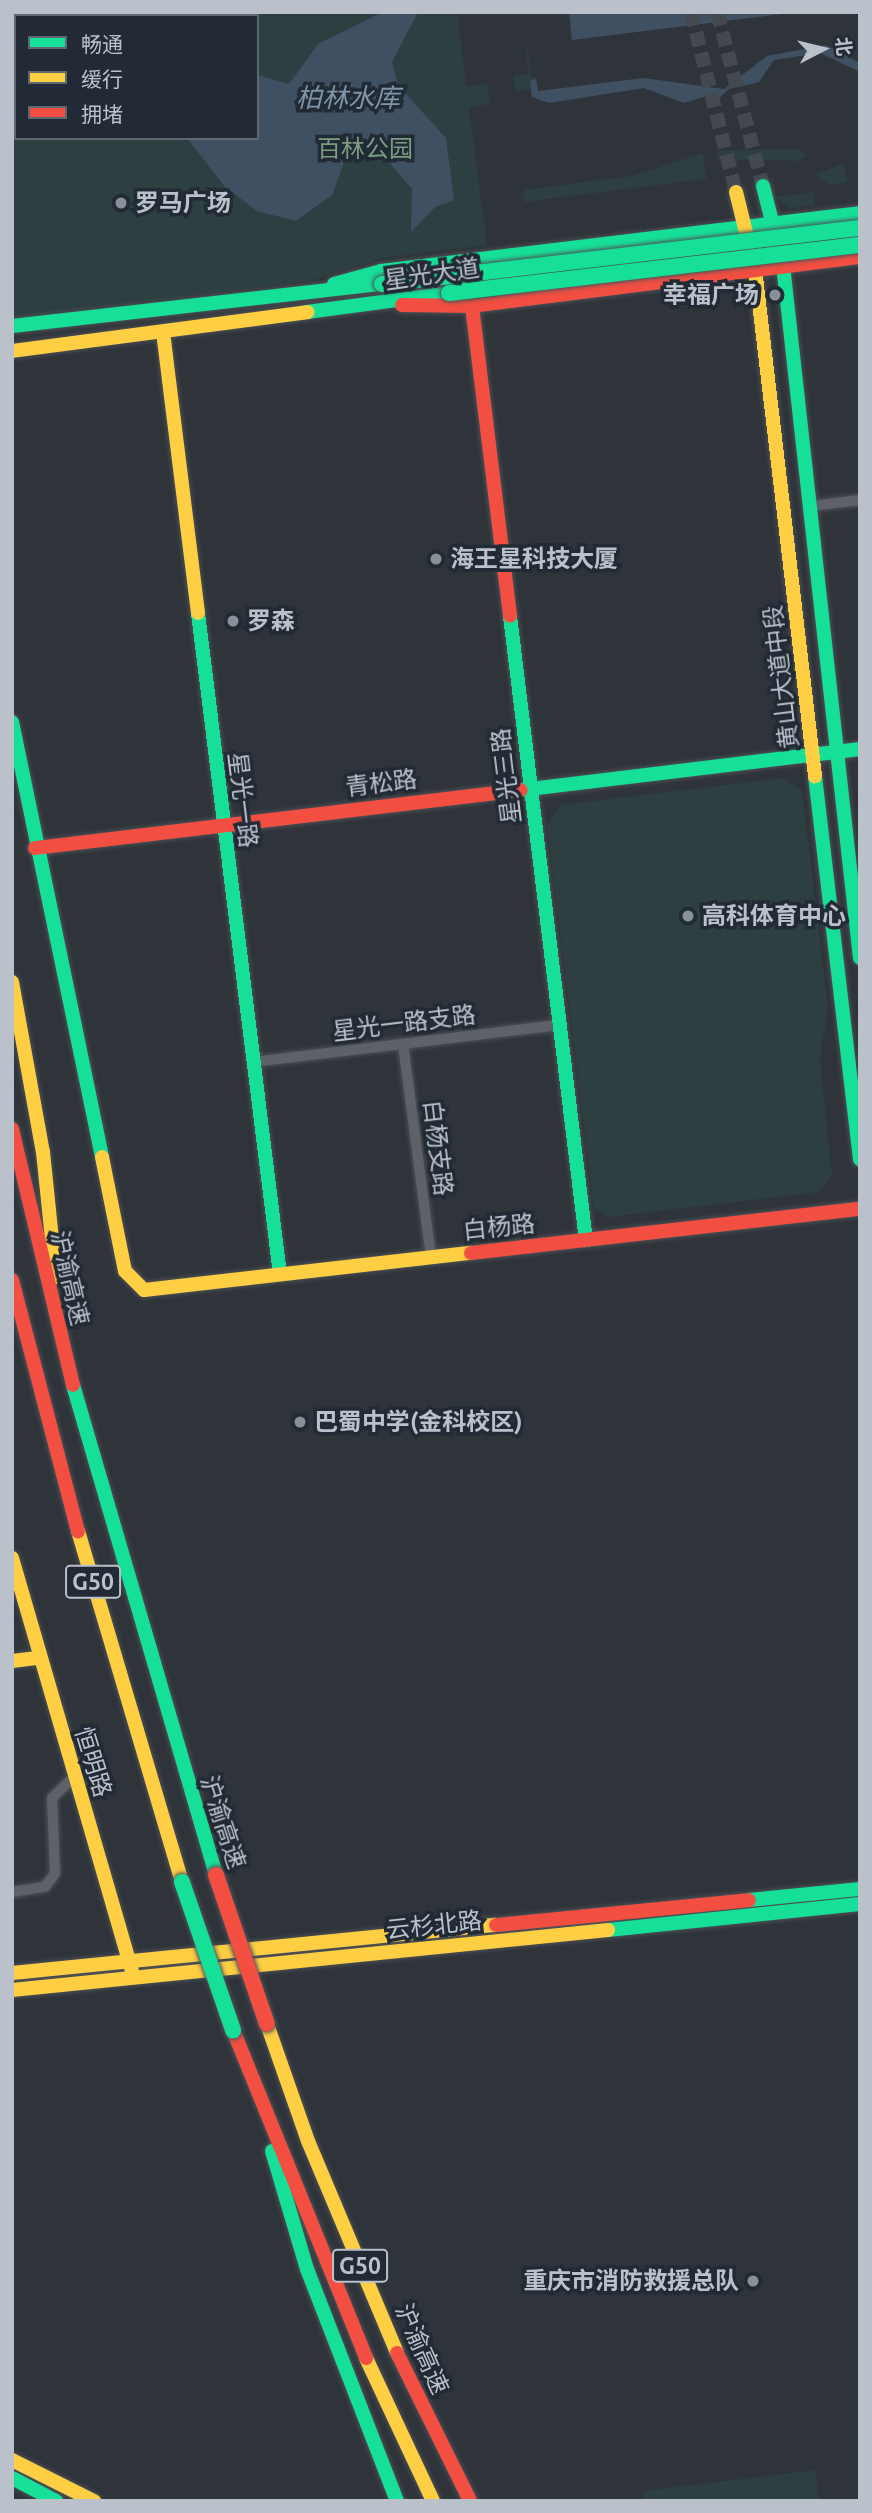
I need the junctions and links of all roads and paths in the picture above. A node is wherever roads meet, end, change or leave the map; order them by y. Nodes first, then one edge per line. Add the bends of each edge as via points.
1 (763, 186) tunnel mouth
2 (736, 191) tunnel mouth
3 (860, 213) edge
4 (772, 223) junction
5 (744, 226) junction
6 (860, 228) edge
7 (860, 245) edge
8 (860, 257) edge
9 (783, 265) junction
10 (755, 269) junction
11 (317, 288) junction
12 (380, 304) junction
13 (472, 306) junction
14 (12, 326) edge
15 (163, 332) junction
16 (12, 351) edge
17 (860, 500) edge
18 (810, 506) junction
19 (12, 722) edge
20 (860, 749) edge
21 (837, 750) junction
22 (813, 752) junction
23 (530, 788) junction
24 (223, 825) junction
25 (35, 848) junction
26 (860, 958) edge
27 (12, 982) edge
28 (559, 1025) junction
29 (403, 1044) junction
30 (253, 1062) junction
31 (12, 1129) edge
32 (860, 1159) edge
33 (860, 1209) edge
34 (586, 1240) junction
35 (431, 1257) junction
36 (280, 1274) junction
37 (12, 1280) edge
38 (65, 1357) junction
39 (12, 1558) edge
40 (38, 1658) junction
41 (12, 1661) edge
42 (74, 1777) junction
43 (860, 1889) edge
44 (12, 1892) edge
45 (860, 1904) edge
46 (130, 1961) junction
47 (12, 1973) edge
48 (134, 1978) junction
49 (12, 1990) edge
50 (265, 2113) junction
51 (12, 2459) edge
52 (12, 2478) edge
53 (56, 2501) edge
54 (94, 2501) edge
55 (398, 2501) edge
56 (433, 2501) edge
57 (470, 2501) edge

1 - 4 main road, 黄山大道中段
2 - 5 main road, 黄山大道中段
3 - 4 main road
4 - 5 main road
4 - 9 main road, 黄山大道中段
5 - 10 main road, 黄山大道中段
5 - 11 main road via 381,271
6 - 11 main road, 星光大道, bridge
7 - 12 main road, 星光大道, bridge
8 - 9 main road
9 - 10 main road
9 - 18 main road, 黄山大道中段
10 - 13 main road
10 - 22 main road, 黄山大道中段
11 - 14 main road, 星光大道
12 - 13 main road
12 - 15 main road, 星光大道
13 - 23 main road, 星光三路
15 - 16 main road, 星光大道
15 - 24 main road, 星光一路
17 - 18 street
18 - 21 main road, 黄山大道中段
19 - 25 main road
20 - 21 main road, 青松路
21 - 22 main road, 青松路
21 - 26 main road, 黄山大道中段
22 - 23 main road, 青松路
22 - 32 main road, 黄山大道中段
23 - 24 main road, 青松路
23 - 28 main road, 星光三路
24 - 25 main road, 青松路
24 - 30 main road, 星光一路
25 - 36 main road, 白杨路 via 125,1271 144,1290
27 - 38 main road via 43,1152
28 - 29 street, 星光一路支路
28 - 34 main road, 星光三路
29 - 30 street, 星光一路支路
29 - 35 street, 白杨支路
30 - 36 main road, 星光一路
31 - 38 main road, 沪渝高速 / G50
33 - 34 main road, 白杨路
34 - 35 main road, 白杨路
35 - 36 main road, 白杨路
37 - 50 main road, G50, bridge via 44,1416 182,1882
38 - 57 main road, 沪渝高速 / G50, bridge via 216,1875 308,2141 406,2374
39 - 40 main road, 恒明路
40 - 41 main road
40 - 42 main road, 恒明路
42 - 44 street via 50,1809 55,1873 45,1887
42 - 46 main road, 恒明路
43 - 46 main road, 云杉北路
45 - 48 main road, 云杉北路
46 - 47 main road, 云杉北路
46 - 48 main road, 恒明路
48 - 49 main road, 云杉北路
50 - 55 main road via 279,2191
50 - 56 main road, G50 via 380,2393
51 - 54 main road
52 - 53 main road

